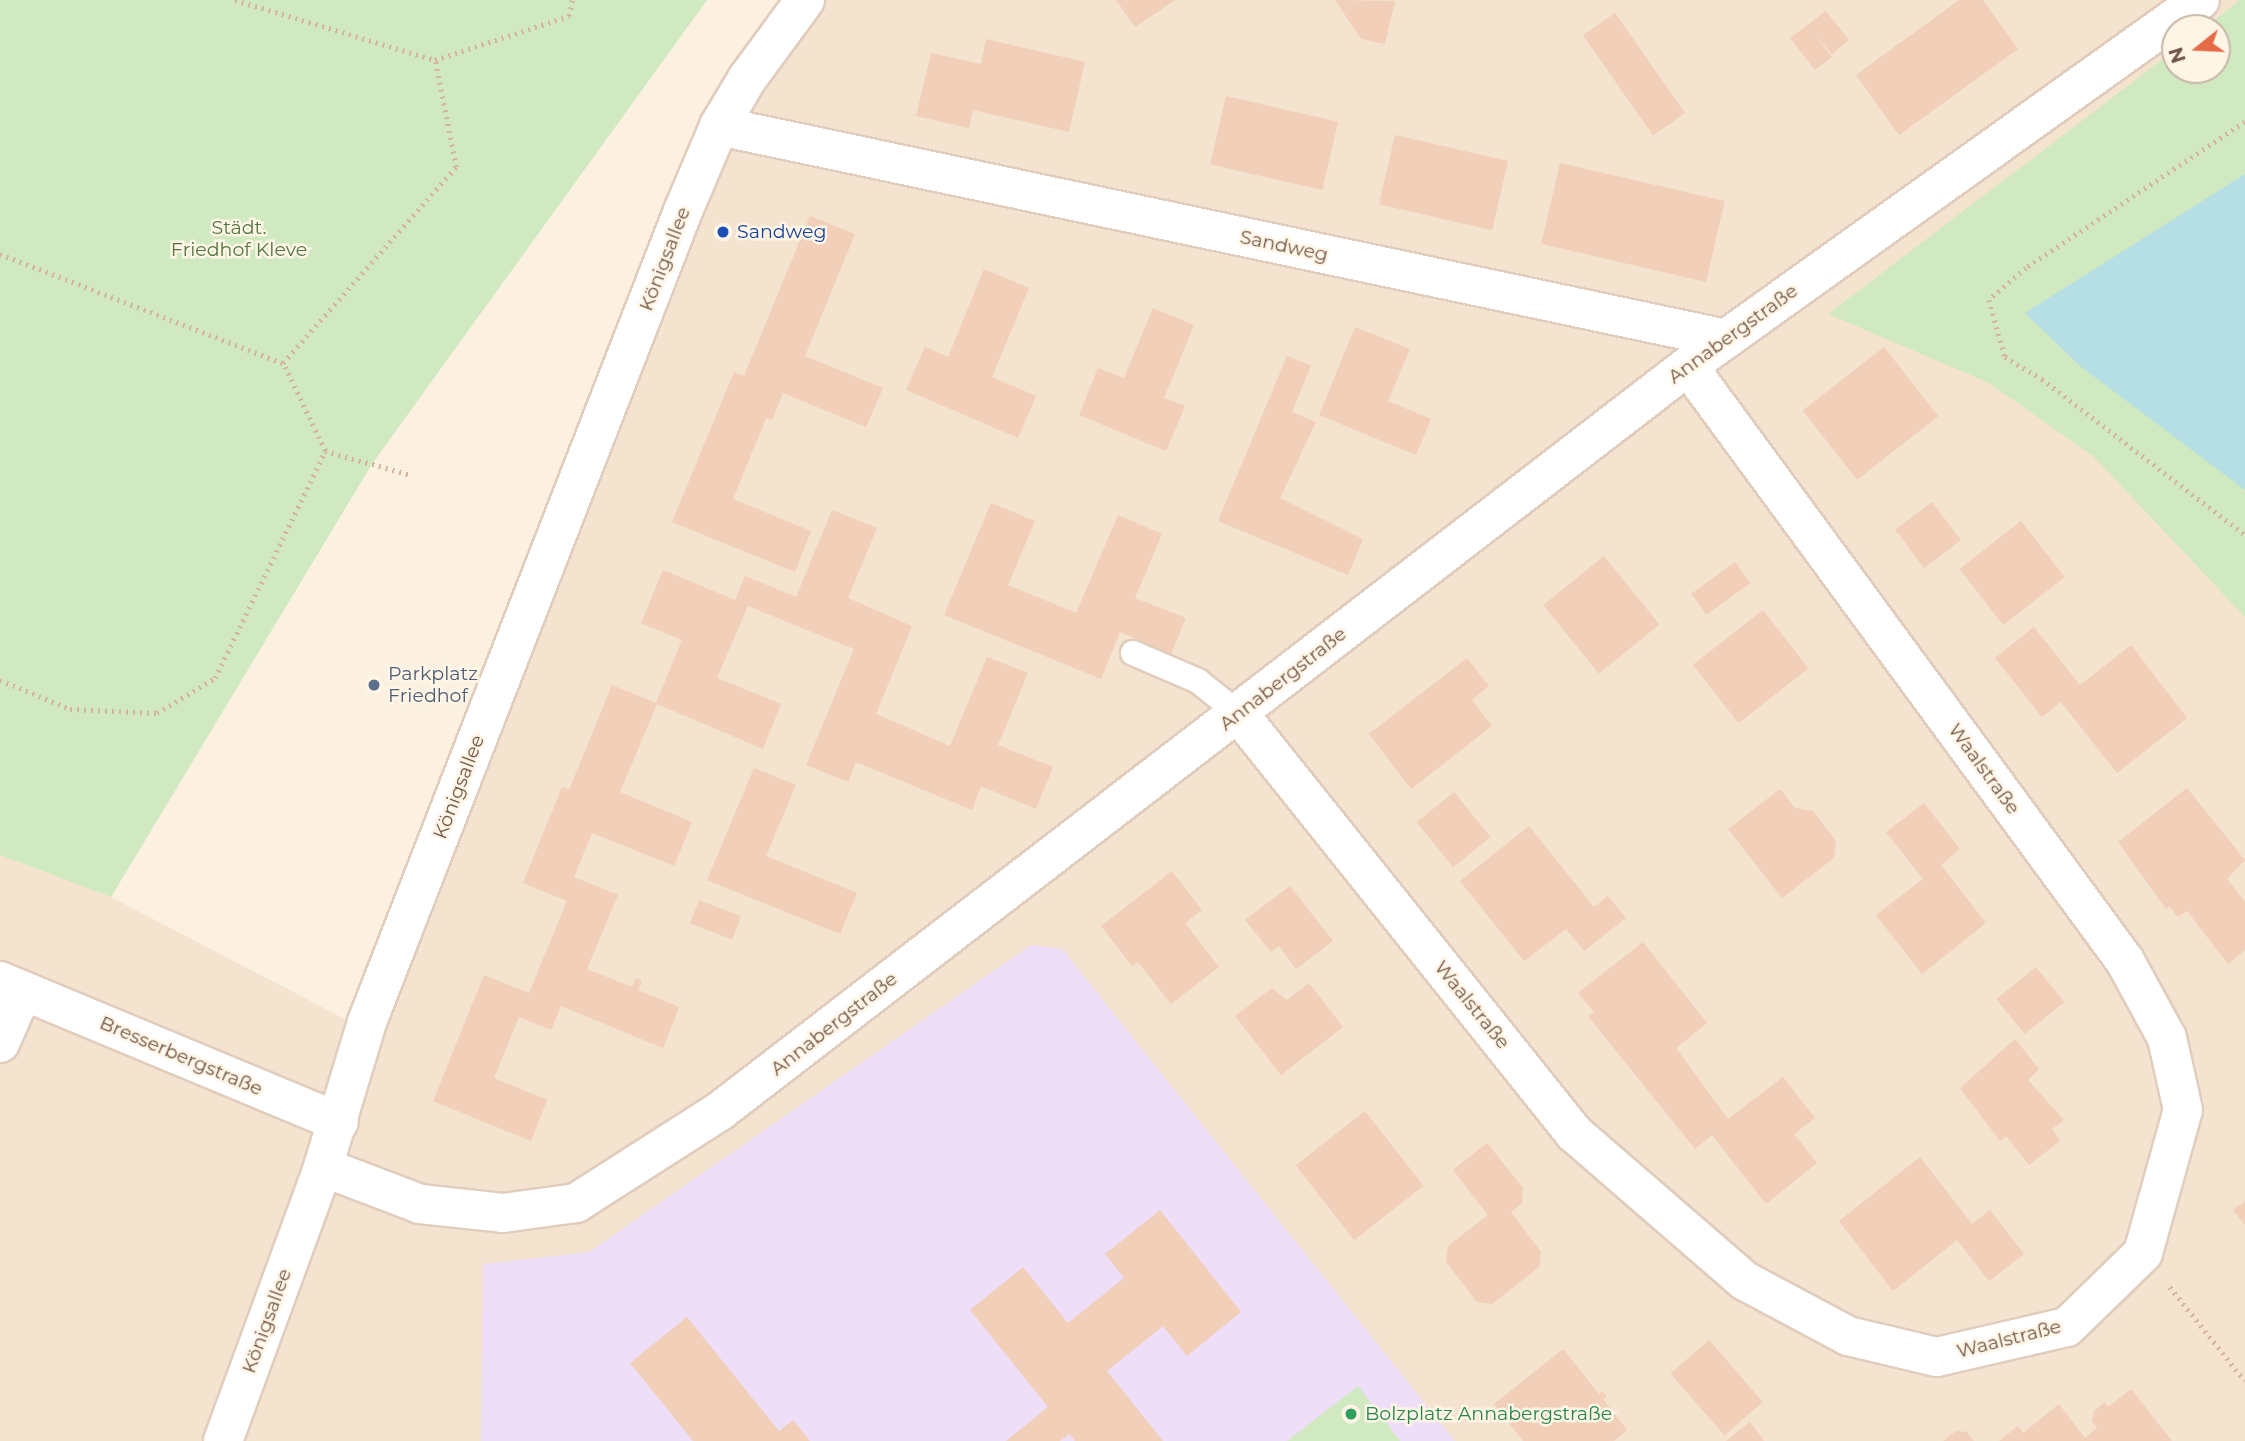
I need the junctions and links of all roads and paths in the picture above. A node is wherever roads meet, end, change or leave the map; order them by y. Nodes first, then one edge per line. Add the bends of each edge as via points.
1 (235, 0) edge
2 (572, 0) edge
3 (805, 0) edge
4 (2200, 0) edge
5 (435, 60) junction
6 (2245, 122) edge
7 (719, 126) junction
8 (0, 254) edge
9 (1726, 339) junction
10 (283, 363) junction
11 (1688, 366) junction
12 (325, 452) junction
13 (411, 475) dead end
14 (2245, 535) edge
15 (1133, 653) dead end
16 (0, 680) edge
17 (1238, 713) junction
18 (11, 986) edge
19 (0, 1043) edge
20 (339, 1122) junction
21 (323, 1167) junction
22 (2143, 1253) junction
23 (2245, 1381) edge
24 (223, 1441) edge

1 - 5 path
2 - 5 path via 569,16
3 - 7 street, Königsallee
4 - 9 street, Annabergstraße
5 - 10 path via 456,167
6 - 14 path via 2026,268 1989,300 2005,357 2042,379
7 - 9 street, Sandweg
7 - 20 street, Königsallee via 368,1021
8 - 10 path
9 - 11 street, Annabergstraße
10 - 12 path
11 - 17 street, Annabergstraße
11 - 22 street, Waalstraße via 2126,961 2167,1038 2183,1110
12 - 13 path
12 - 16 path via 215,678 157,713 70,709
15 - 17 lane via 1198,681
17 - 21 street, Annabergstraße via 720,1111 576,1202 503,1213 420,1204
17 - 22 street, Waalstraße via 1574,1133 1745,1281 1848,1336 1937,1357 2067,1327
18 - 19 street, Bresserbergstraße
18 - 20 street, Bresserbergstraße
20 - 21 street, Königsallee
21 - 24 street, Königsallee
22 - 23 path

